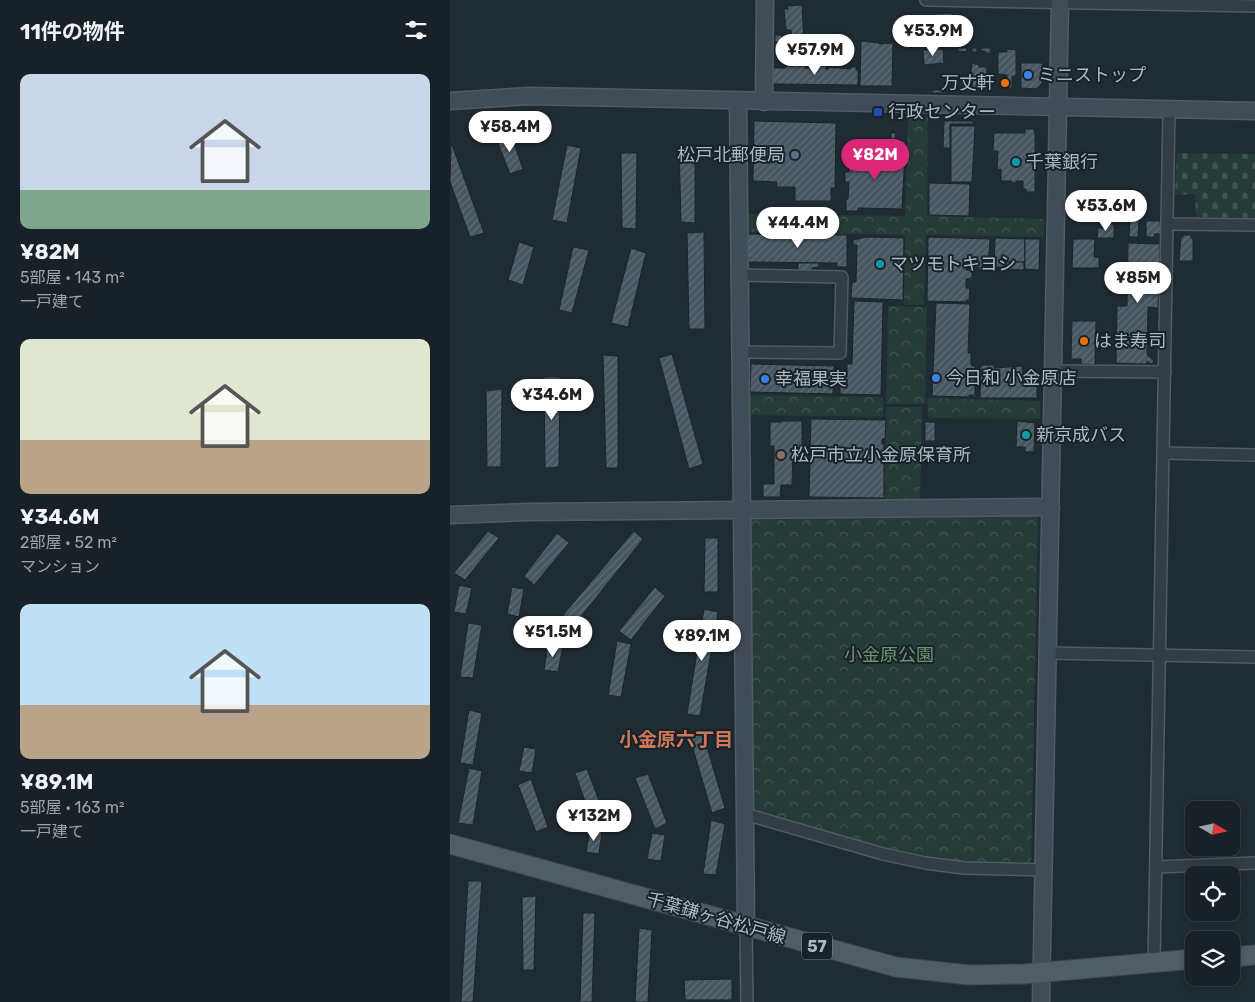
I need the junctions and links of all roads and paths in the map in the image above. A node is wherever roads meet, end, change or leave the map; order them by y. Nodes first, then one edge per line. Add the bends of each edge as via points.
1 (765, 0) edge
2 (926, 0) edge
3 (1060, 1) edge
4 (1180, 2) edge
5 (1255, 6) edge
6 (450, 101) edge
7 (738, 101) junction
8 (764, 102) junction
9 (1058, 107) junction
10 (1169, 109) junction
11 (1255, 111) edge
12 (1168, 224) junction
13 (1255, 225) edge
14 (740, 275) junction
15 (741, 352) junction
16 (1054, 371) junction
17 (1165, 372) junction
18 (1163, 453) junction
19 (1255, 455) edge
20 (1051, 507) junction
21 (742, 510) junction
22 (450, 515) edge
23 (1047, 653) junction
24 (1160, 656) junction
25 (1255, 657) edge
26 (745, 814) junction
27 (450, 844) edge
28 (1255, 863) edge
29 (1156, 867) junction
30 (1044, 870) junction
31 (746, 926) junction
32 (1255, 954) edge
33 (1240, 955) edge
34 (1185, 960) edge
35 (1154, 962) junction
36 (1042, 972) junction
37 (747, 1002) edge
38 (1041, 1002) edge

1 - 8 street
2 - 3 street
3 - 4 street
3 - 9 street
4 - 5 street
6 - 7 street via 529,96
7 - 8 street
7 - 14 street
8 - 9 street
9 - 10 street
9 - 16 street
10 - 11 street
10 - 12 street
12 - 13 street
12 - 17 street
14 - 15 street
14 - 15 street via 842,277 840,353
15 - 21 street
16 - 17 street
16 - 20 street
17 - 18 street
18 - 19 street
18 - 24 street
20 - 21 street
20 - 23 street
21 - 22 street
21 - 26 street
23 - 24 street
23 - 30 street
24 - 25 street
24 - 29 street
26 - 30 street via 925,863 964,868
26 - 31 street
27 - 31 main road, 千葉鎌ヶ谷松戸線 / 57
28 - 29 street
29 - 35 street
30 - 36 street
31 - 36 main road, 千葉鎌ヶ谷松戸線 / 57 via 896,967 969,975
31 - 37 street
32 - 33 main road
34 - 35 main road, 千葉鎌ヶ谷松戸線 / 57
35 - 36 main road, 千葉鎌ヶ谷松戸線 / 57
36 - 38 street

